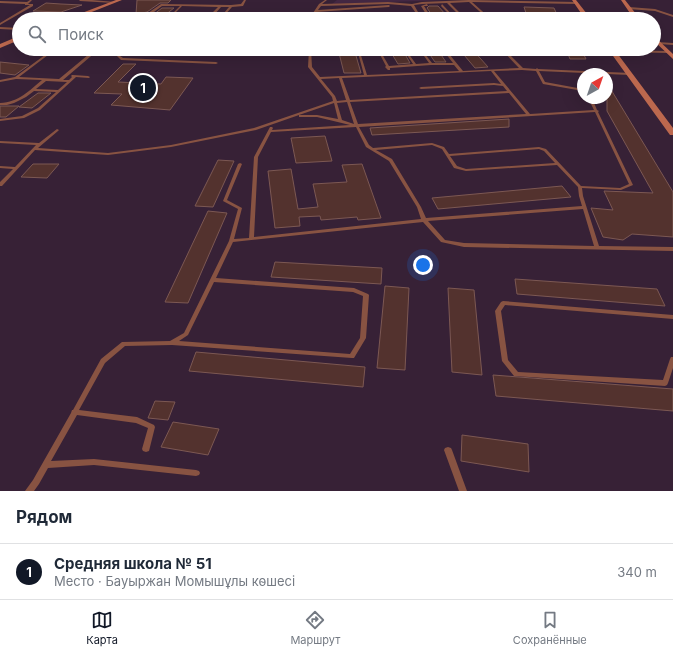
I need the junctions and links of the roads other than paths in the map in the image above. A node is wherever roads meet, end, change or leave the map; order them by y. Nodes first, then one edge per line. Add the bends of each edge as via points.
1 (31, 0) edge
2 (80, 0) edge
3 (120, 0) edge
4 (175, 0) edge
5 (221, 0) edge
6 (245, 0) edge
7 (326, 0) edge
8 (623, 0) edge
9 (469, 1) junction
10 (0, 2) edge
11 (114, 2) junction
12 (576, 2) edge
13 (26, 3) junction
14 (449, 3) junction
15 (170, 5) junction
16 (182, 5) junction
17 (412, 5) junction
18 (442, 5) junction
19 (216, 6) junction
20 (220, 6) junction
21 (231, 6) junction
22 (320, 6) junction
23 (629, 8) junction
24 (316, 10) joint
25 (20, 12) edge
26 (88, 12) edge
27 (151, 12) edge
28 (175, 12) edge
29 (215, 12) edge
30 (226, 12) edge
31 (416, 12) edge
32 (426, 12) edge
33 (448, 12) edge
34 (457, 12) edge
35 (482, 12) edge
36 (583, 12) edge
37 (632, 12) edge
38 (673, 15) edge
39 (12, 17) edge
40 (0, 24) edge
41 (0, 28) edge
42 (12, 29) edge
43 (12, 41) edge
44 (661, 43) edge
45 (673, 44) edge
46 (661, 45) edge
47 (0, 46) edge
48 (661, 51) edge
49 (668, 52) junction
50 (46, 56) edge
51 (89, 56) edge
52 (118, 56) edge
53 (310, 56) edge
54 (360, 56) edge
55 (382, 56) edge
56 (409, 56) edge
57 (425, 56) edge
58 (448, 56) edge
59 (509, 56) edge
60 (616, 56) edge
61 (673, 57) edge
62 (216, 63) dead end
63 (431, 64) junction
64 (454, 64) junction
65 (415, 65) junction
66 (387, 67) junction
67 (522, 69) junction
68 (537, 69) junction
69 (492, 71) junction
70 (462, 72) junction
71 (630, 74) junction
72 (66, 75) junction
73 (388, 75) junction
74 (75, 76) junction
75 (366, 76) junction
76 (88, 77) dead end
77 (340, 77) junction
78 (16, 78) junction
79 (319, 78) junction
80 (45, 80) junction
81 (0, 81) edge
82 (59, 81) junction
83 (69, 81) junction
84 (503, 85) junction
85 (421, 88) dead end
86 (577, 89) edge
87 (32, 90) junction
88 (59, 91) junction
89 (510, 92) junction
90 (334, 102) junction
91 (348, 102) junction
92 (0, 104) edge
93 (593, 104) edge
94 (597, 111) junction
95 (529, 115) junction
96 (295, 116) junction
97 (0, 120) edge
98 (340, 121) junction
99 (272, 123) junction
100 (357, 126) junction
101 (56, 130) dead end
102 (270, 131) junction
103 (673, 134) edge
104 (0, 142) edge
105 (41, 144) junction
106 (34, 149) junction
107 (371, 149) junction
108 (447, 155) junction
109 (240, 164) dead end
110 (559, 164) junction
111 (0, 166) edge
112 (16, 168) junction
113 (0, 185) edge
114 (580, 187) junction
115 (585, 207) junction
116 (424, 220) junction
117 (250, 239) junction
118 (231, 241) junction
119 (597, 248) junction
120 (673, 249) edge
121 (213, 280) junction
122 (673, 317) edge
123 (171, 343) junction
124 (673, 360) edge
125 (74, 412) junction
126 (146, 449) dead end
127 (448, 450) dead end
128 (46, 465) junction
129 (196, 473) dead end
130 (29, 491) edge
131 (463, 491) edge

1 - 13 lane
2 - 11 lane
3 - 11 main road
4 - 15 lane
5 - 19 lane
6 - 21 lane via 242,4
7 - 22 lane
8 - 23 main road
9 - 12 lane
9 - 14 lane
9 - 35 lane
10 - 13 lane
11 - 26 main road
12 - 36 main road
13 - 25 lane via 32,5
14 - 17 lane
14 - 18 lane
14 - 34 lane
15 - 16 lane
15 - 27 lane via 158,6
16 - 19 lane
16 - 28 lane
17 - 22 lane via 388,3
17 - 24 lane
17 - 31 lane
18 - 32 lane via 422,6
18 - 33 lane
19 - 20 lane
20 - 21 lane
20 - 29 lane
21 - 30 lane
22 - 24 lane
23 - 37 main road
23 - 38 lane
39 - 40 lane
41 - 42 lane
43 - 47 main road
44 - 45 lane
46 - 49 main road
48 - 49 lane
49 - 61 main road
50 - 78 lane
51 - 72 lane
52 - 62 lane via 122,59
53 - 79 lane via 310,67
54 - 75 lane
55 - 66 lane
56 - 65 lane
57 - 63 lane
58 - 64 lane
59 - 67 lane
60 - 71 main road
63 - 64 lane
63 - 65 lane
64 - 70 lane
65 - 66 lane
66 - 73 lane via 390,72
67 - 68 lane
67 - 69 lane
68 - 71 lane
68 - 86 lane via 544,82 548,84
69 - 70 lane
69 - 84 lane
70 - 73 lane
71 - 103 main road
72 - 74 lane
72 - 82 lane
73 - 75 lane
74 - 76 lane
74 - 83 lane
75 - 77 lane
77 - 79 lane
77 - 91 lane
78 - 80 lane
78 - 81 lane
79 - 90 lane via 334,97
80 - 82 lane
80 - 87 lane
82 - 83 lane
83 - 88 lane
84 - 85 lane
84 - 89 lane
87 - 88 lane
87 - 92 lane via 18,101
88 - 97 lane via 28,115
89 - 91 lane
89 - 95 lane
90 - 91 lane
90 - 96 lane
90 - 98 lane
91 - 100 lane
93 - 94 lane
94 - 95 lane
94 - 114 lane via 631,185 622,189
95 - 100 lane
96 - 98 lane via 317,116
96 - 99 lane
98 - 100 lane
99 - 102 lane
99 - 106 lane via 255,129 171,146 108,154
100 - 102 lane
100 - 107 lane
101 - 105 lane
102 - 117 lane via 256,157
104 - 105 lane
105 - 106 lane
106 - 112 lane
107 - 108 lane via 432,144 443,148
107 - 116 lane via 391,160
108 - 110 lane via 538,148 545,150
108 - 110 lane via 455,167 466,170
109 - 118 lane via 225,201 240,208
110 - 114 lane
111 - 112 lane
112 - 113 lane
114 - 115 lane
115 - 116 lane
115 - 119 lane
116 - 117 lane
116 - 119 lane via 443,241 464,245
117 - 118 lane
118 - 121 lane
119 - 120 lane
121 - 123 lane via 186,334
121 - 123 lane via 354,290 366,295 363,338 352,356
122 - 124 lane via 502,302 498,311 505,361 516,374 665,384
123 - 125 lane via 124,344 103,361
125 - 126 lane via 137,420 152,427
125 - 128 lane
127 - 131 lane
128 - 129 lane via 94,462
128 - 130 lane

